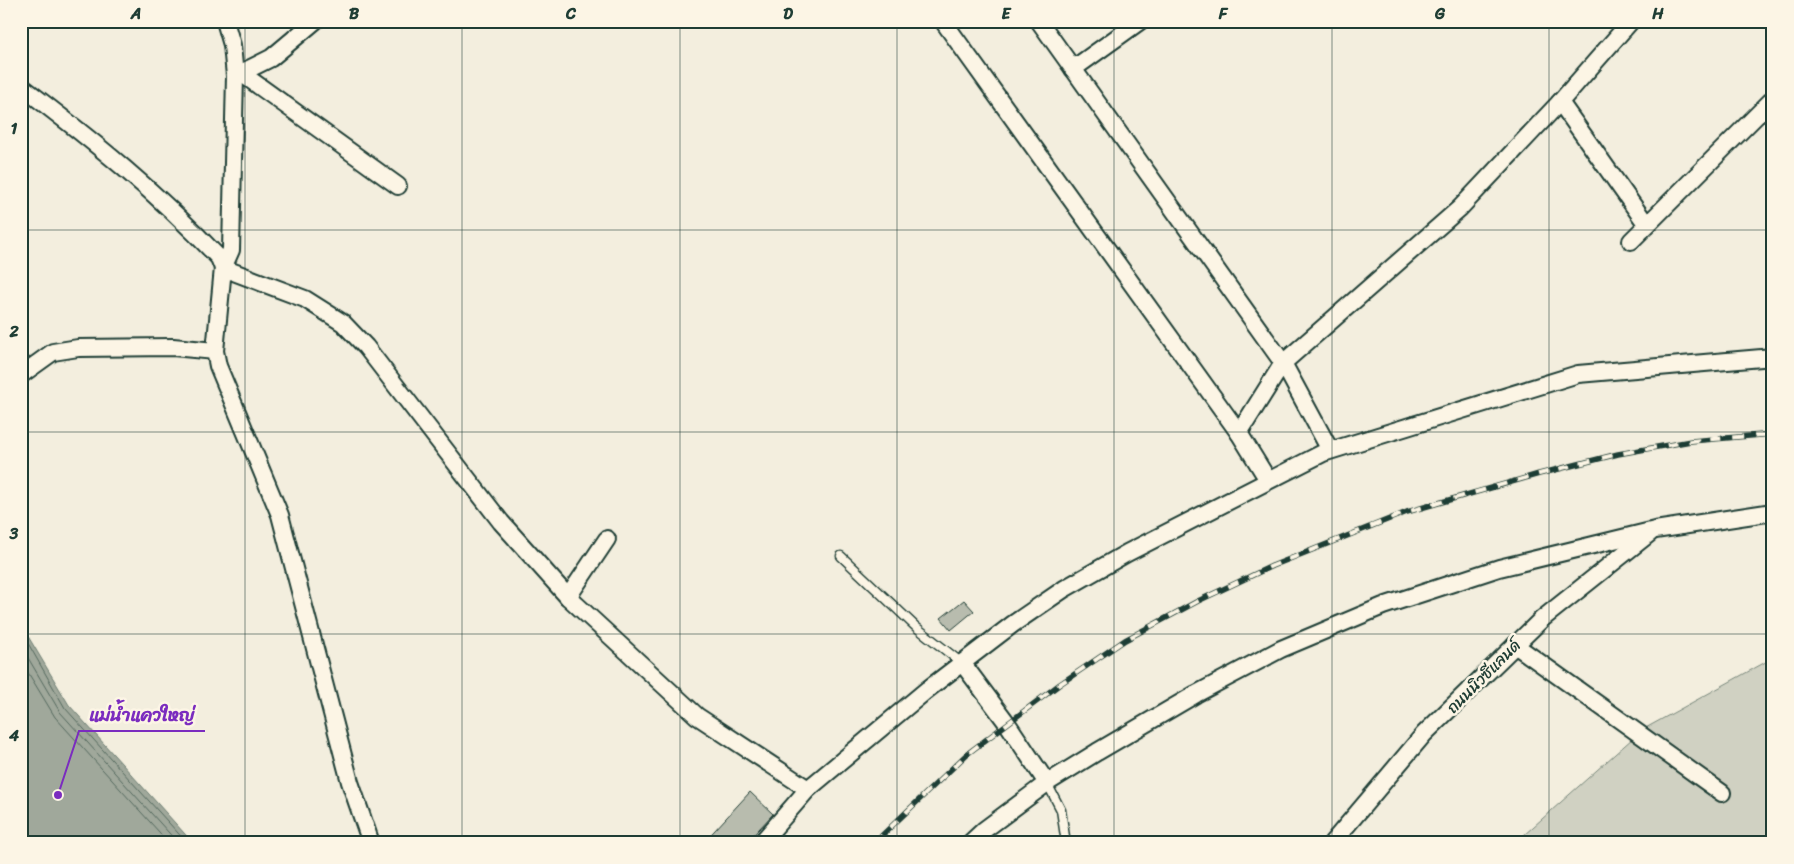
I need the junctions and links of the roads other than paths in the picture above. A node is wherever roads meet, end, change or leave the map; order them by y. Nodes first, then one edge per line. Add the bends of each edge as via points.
1 (226, 21) edge
2 (316, 21) edge
3 (943, 21) edge
4 (1039, 21) edge
5 (1140, 21) edge
6 (1631, 21) edge
7 (1073, 69) junction
8 (238, 74) junction
9 (21, 86) edge
10 (1773, 99) edge
11 (1560, 102) junction
12 (398, 186) dead end
13 (1647, 225) junction
14 (1631, 241) dead end
15 (223, 268) junction
16 (216, 351) junction
17 (1773, 357) edge
18 (1283, 363) junction
19 (21, 375) edge
20 (1239, 433) junction
21 (1330, 450) junction
22 (1268, 480) junction
23 (1773, 512) edge
24 (1655, 530) junction
25 (607, 539) dead end
26 (841, 556) dead end
27 (568, 597) junction
28 (1515, 645) junction
29 (963, 664) junction
30 (1047, 783) junction
31 (808, 789) junction
32 (1722, 793) dead end
33 (371, 843) edge
34 (761, 843) edge
35 (970, 843) edge
36 (1066, 843) edge
37 (1332, 843) edge

1 - 8 street
2 - 8 street via 271,58
3 - 20 street
4 - 7 street
5 - 7 street
6 - 11 street
7 - 18 street
8 - 12 street
8 - 15 street via 231,250
9 - 15 street via 86,135 167,206 219,258
10 - 13 street
11 - 13 street
11 - 18 street via 1460,208
13 - 14 street
15 - 16 street
15 - 27 street via 305,299 343,324 366,347 501,522
16 - 19 street via 173,347 78,348 52,352
16 - 33 street via 218,366 280,516 350,782
17 - 21 street via 1578,374
18 - 20 street
18 - 21 street
20 - 22 street
21 - 22 street
22 - 29 street via 1064,589
23 - 24 street
24 - 28 street, ถนนนิวซีแลนด์ via 1542,619
24 - 30 street via 1499,568 1366,613 1272,653 1196,694
25 - 27 street
26 - 29 lane via 916,627
27 - 31 street via 697,716
28 - 32 street
28 - 37 street, ถนนนิวซีแลนด์ via 1424,734
29 - 30 street
29 - 31 street via 928,689
30 - 35 street
30 - 36 lane via 1061,810
31 - 34 street

